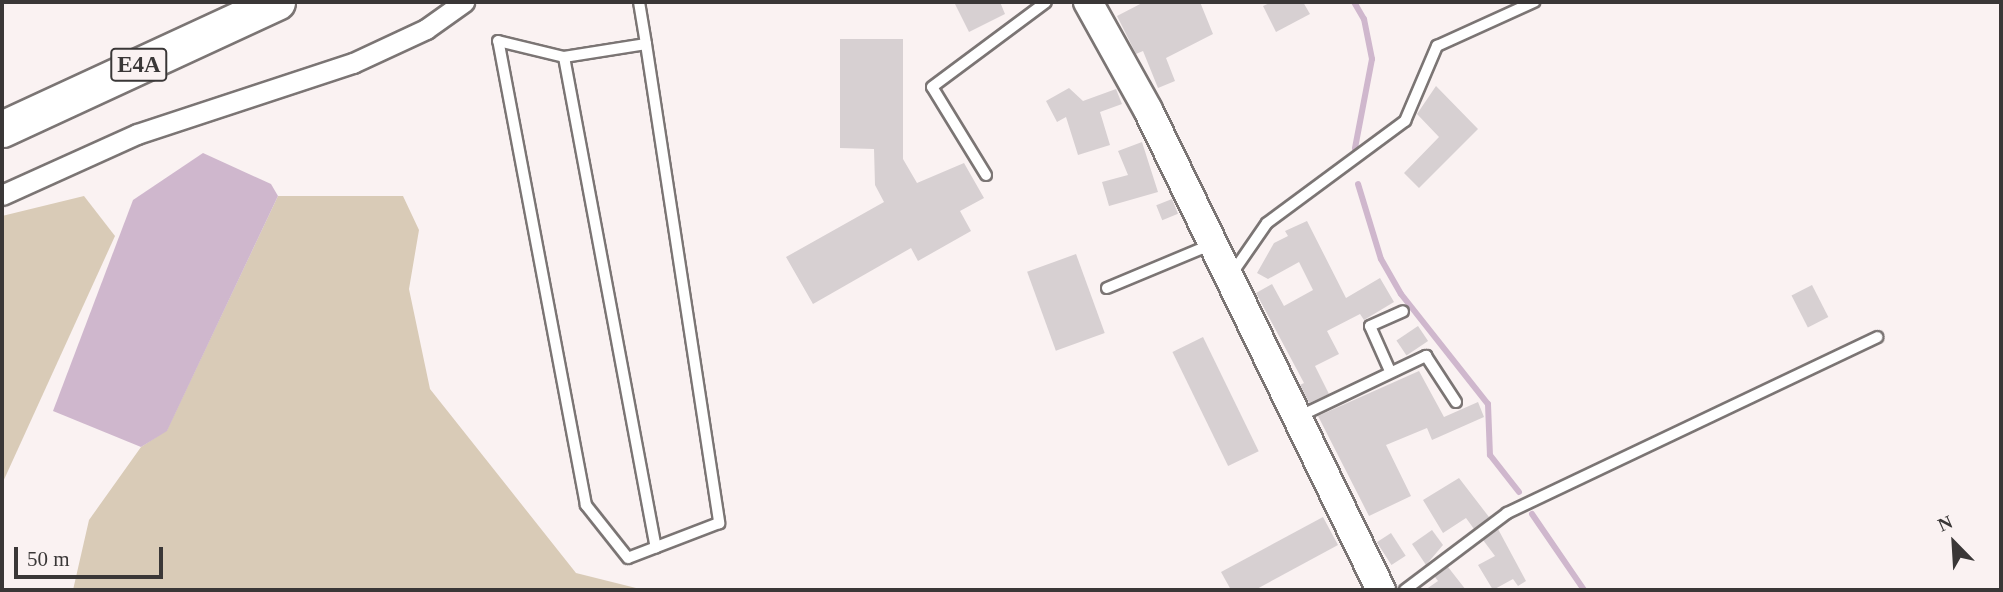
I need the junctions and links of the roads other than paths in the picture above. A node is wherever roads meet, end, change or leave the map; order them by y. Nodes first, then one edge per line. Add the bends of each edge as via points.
1 (277, 2) edge
2 (464, 2) edge
3 (639, 2) edge
4 (1046, 2) edge
5 (1088, 2) edge
6 (1534, 2) edge
7 (646, 44) junction
8 (564, 57) junction
9 (2, 129) edge
10 (986, 175) dead end
11 (2, 195) edge
12 (1212, 244) junction
13 (1229, 278) junction
14 (1107, 288) dead end
15 (1403, 311) dead end
16 (1877, 337) dead end
17 (1390, 371) junction
18 (1456, 402) dead end
19 (1296, 418) junction
20 (656, 547) junction
21 (1381, 590) edge
22 (1405, 590) edge

1 - 9 highway, E4A
2 - 11 street via 425,29 353,63 137,134
3 - 7 lane
4 - 10 lane via 932,87
5 - 12 street
6 - 13 lane via 1437,46 1405,121 1267,223
7 - 8 lane
7 - 20 lane via 719,523
8 - 20 lane
8 - 20 lane via 498,41 586,505 628,558
12 - 13 street
12 - 14 lane
13 - 19 street
15 - 17 lane via 1370,326
16 - 22 lane via 1507,513
17 - 18 lane via 1426,356
17 - 19 lane
19 - 21 street

